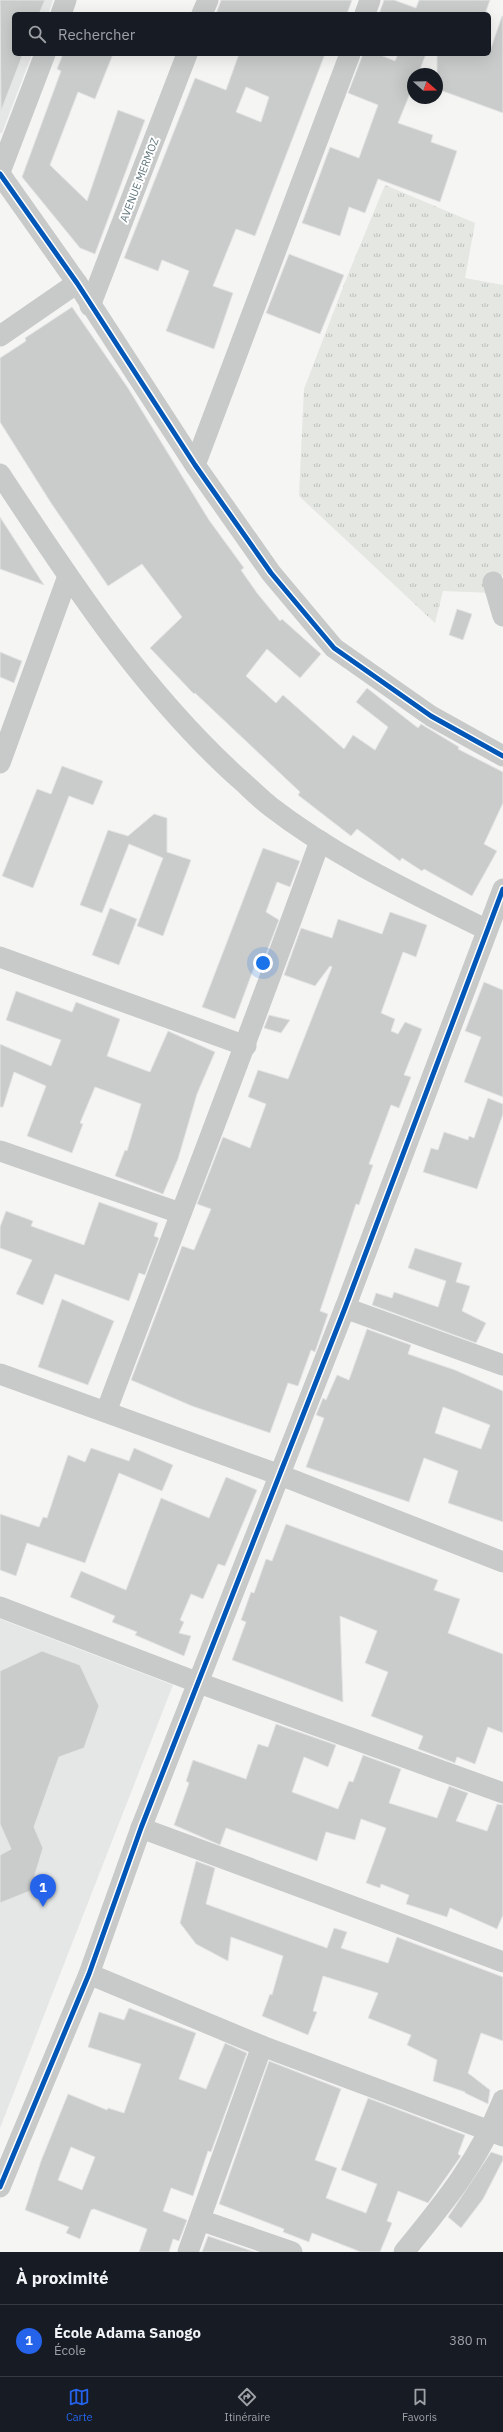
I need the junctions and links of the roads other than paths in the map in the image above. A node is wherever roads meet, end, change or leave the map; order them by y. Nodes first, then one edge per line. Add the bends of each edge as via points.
1 (66, 0) edge
2 (208, 0) edge
3 (370, 0) edge
4 (62, 12) edge
5 (203, 12) edge
6 (366, 12) edge
7 (45, 56) edge
8 (186, 56) edge
9 (349, 56) edge
10 (0, 173) edge
11 (77, 283) junction
12 (90, 306) junction
13 (0, 336) edge
14 (195, 465) junction
15 (0, 474) edge
16 (68, 576) junction
17 (493, 582) dead end
18 (503, 616) edge
19 (503, 756) edge
20 (0, 763) edge
21 (320, 842) junction
22 (503, 889) edge
23 (487, 930) junction
24 (0, 957) edge
25 (246, 1046) junction
26 (0, 1151) edge
27 (180, 1213) junction
28 (345, 1308) junction
29 (503, 1365) edge
30 (0, 1374) edge
31 (106, 1412) junction
32 (280, 1475) junction
33 (503, 1562) edge
34 (0, 1607) edge
35 (198, 1683) junction
36 (503, 1793) edge
37 (141, 1828) junction
38 (503, 1962) edge
39 (90, 1974) junction
40 (262, 2046) junction
41 (503, 2100) edge
42 (497, 2134) edge
43 (0, 2187) edge
44 (200, 2220) junction
45 (188, 2252) edge
46 (292, 2252) edge
47 (404, 2252) edge

1 - 4 street
2 - 5 street
3 - 6 street
7 - 10 street
8 - 12 street, AVENUE MERMOZ
9 - 14 street
10 - 11 street
11 - 12 street
11 - 13 street
12 - 14 street
14 - 19 street via 271,573 334,648 431,716
15 - 16 street
16 - 20 street
16 - 21 street via 140,673 201,744 270,806
17 - 18 street
21 - 23 street via 393,883
21 - 25 street
22 - 23 street
23 - 28 street
24 - 25 street
25 - 27 street
26 - 27 street
27 - 31 street
28 - 29 street
28 - 32 street
30 - 31 street
31 - 32 street
32 - 33 street
32 - 35 street
34 - 35 street
35 - 36 street
35 - 37 street
37 - 38 street
37 - 39 street
39 - 40 street
39 - 43 street
40 - 42 street
40 - 44 street
41 - 42 street
42 - 47 street
44 - 45 street
44 - 46 street

